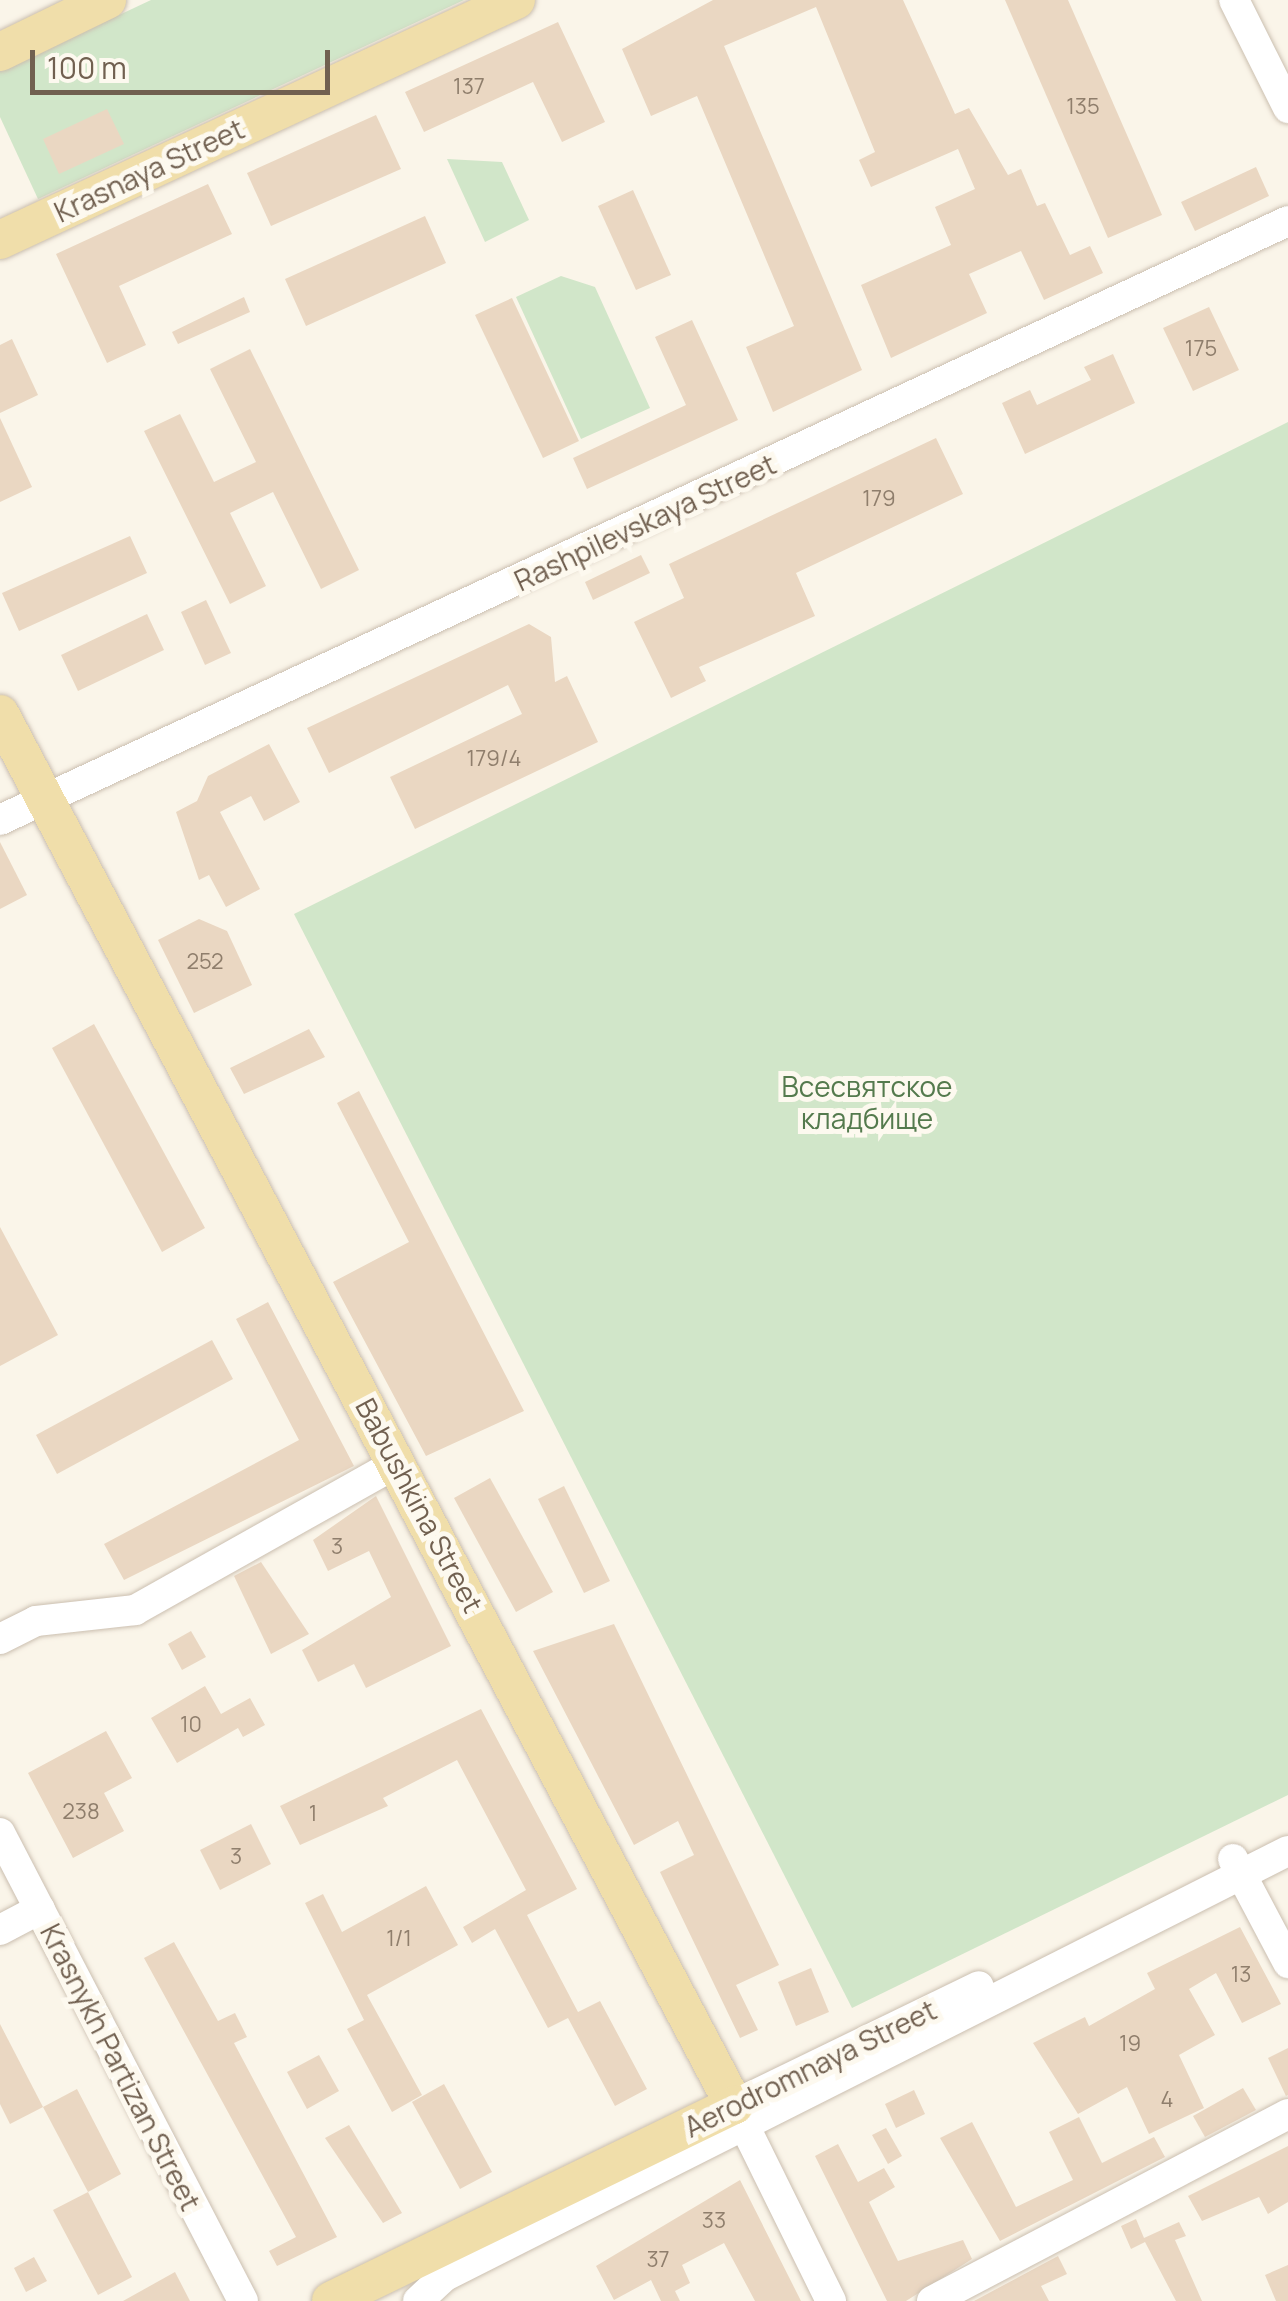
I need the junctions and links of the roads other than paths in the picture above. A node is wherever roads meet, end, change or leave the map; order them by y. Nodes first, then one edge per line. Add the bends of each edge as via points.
1 (107, 0) edge
2 (516, 0) edge
3 (1234, 0) edge
4 (0, 52) edge
5 (1288, 108) edge
6 (1288, 221) edge
7 (0, 240) edge
8 (0, 714) edge
9 (45, 801) junction
10 (0, 820) edge
11 (397, 1463) junction
12 (0, 1639) edge
13 (1288, 1832) edge
14 (0, 1833) edge
15 (1288, 1851) edge
16 (1238, 1866) junction
17 (40, 1909) junction
18 (0, 1930) edge
19 (1288, 1963) edge
20 (1288, 2114) edge
21 (739, 2116) junction
22 (243, 2301) edge
23 (332, 2301) edge
24 (418, 2301) edge
25 (831, 2301) edge
26 (932, 2301) edge

1 - 4 main road
2 - 7 main road, Krasnaya Street
3 - 5 street
6 - 9 street, Rashpilevskaya Street
8 - 9 main road, Babushkina Street
9 - 10 street, Rashpilevskaya Street
9 - 11 main road, Babushkina Street
11 - 12 street via 135,1610 36,1621
11 - 21 main road, Babushkina Street
13 - 16 street, Aerodromnaya Street
14 - 17 street, Krasnykh Partizan Street
15 - 16 street, Aerodromnaya Street
16 - 19 street
16 - 21 street, Aerodromnaya Street
17 - 18 street
17 - 22 street, Krasnykh Partizan Street
20 - 26 street
21 - 23 main road, Aerodromnaya Street
21 - 24 street, Aerodromnaya Street via 446,2276
21 - 25 street, Babushkina Street

